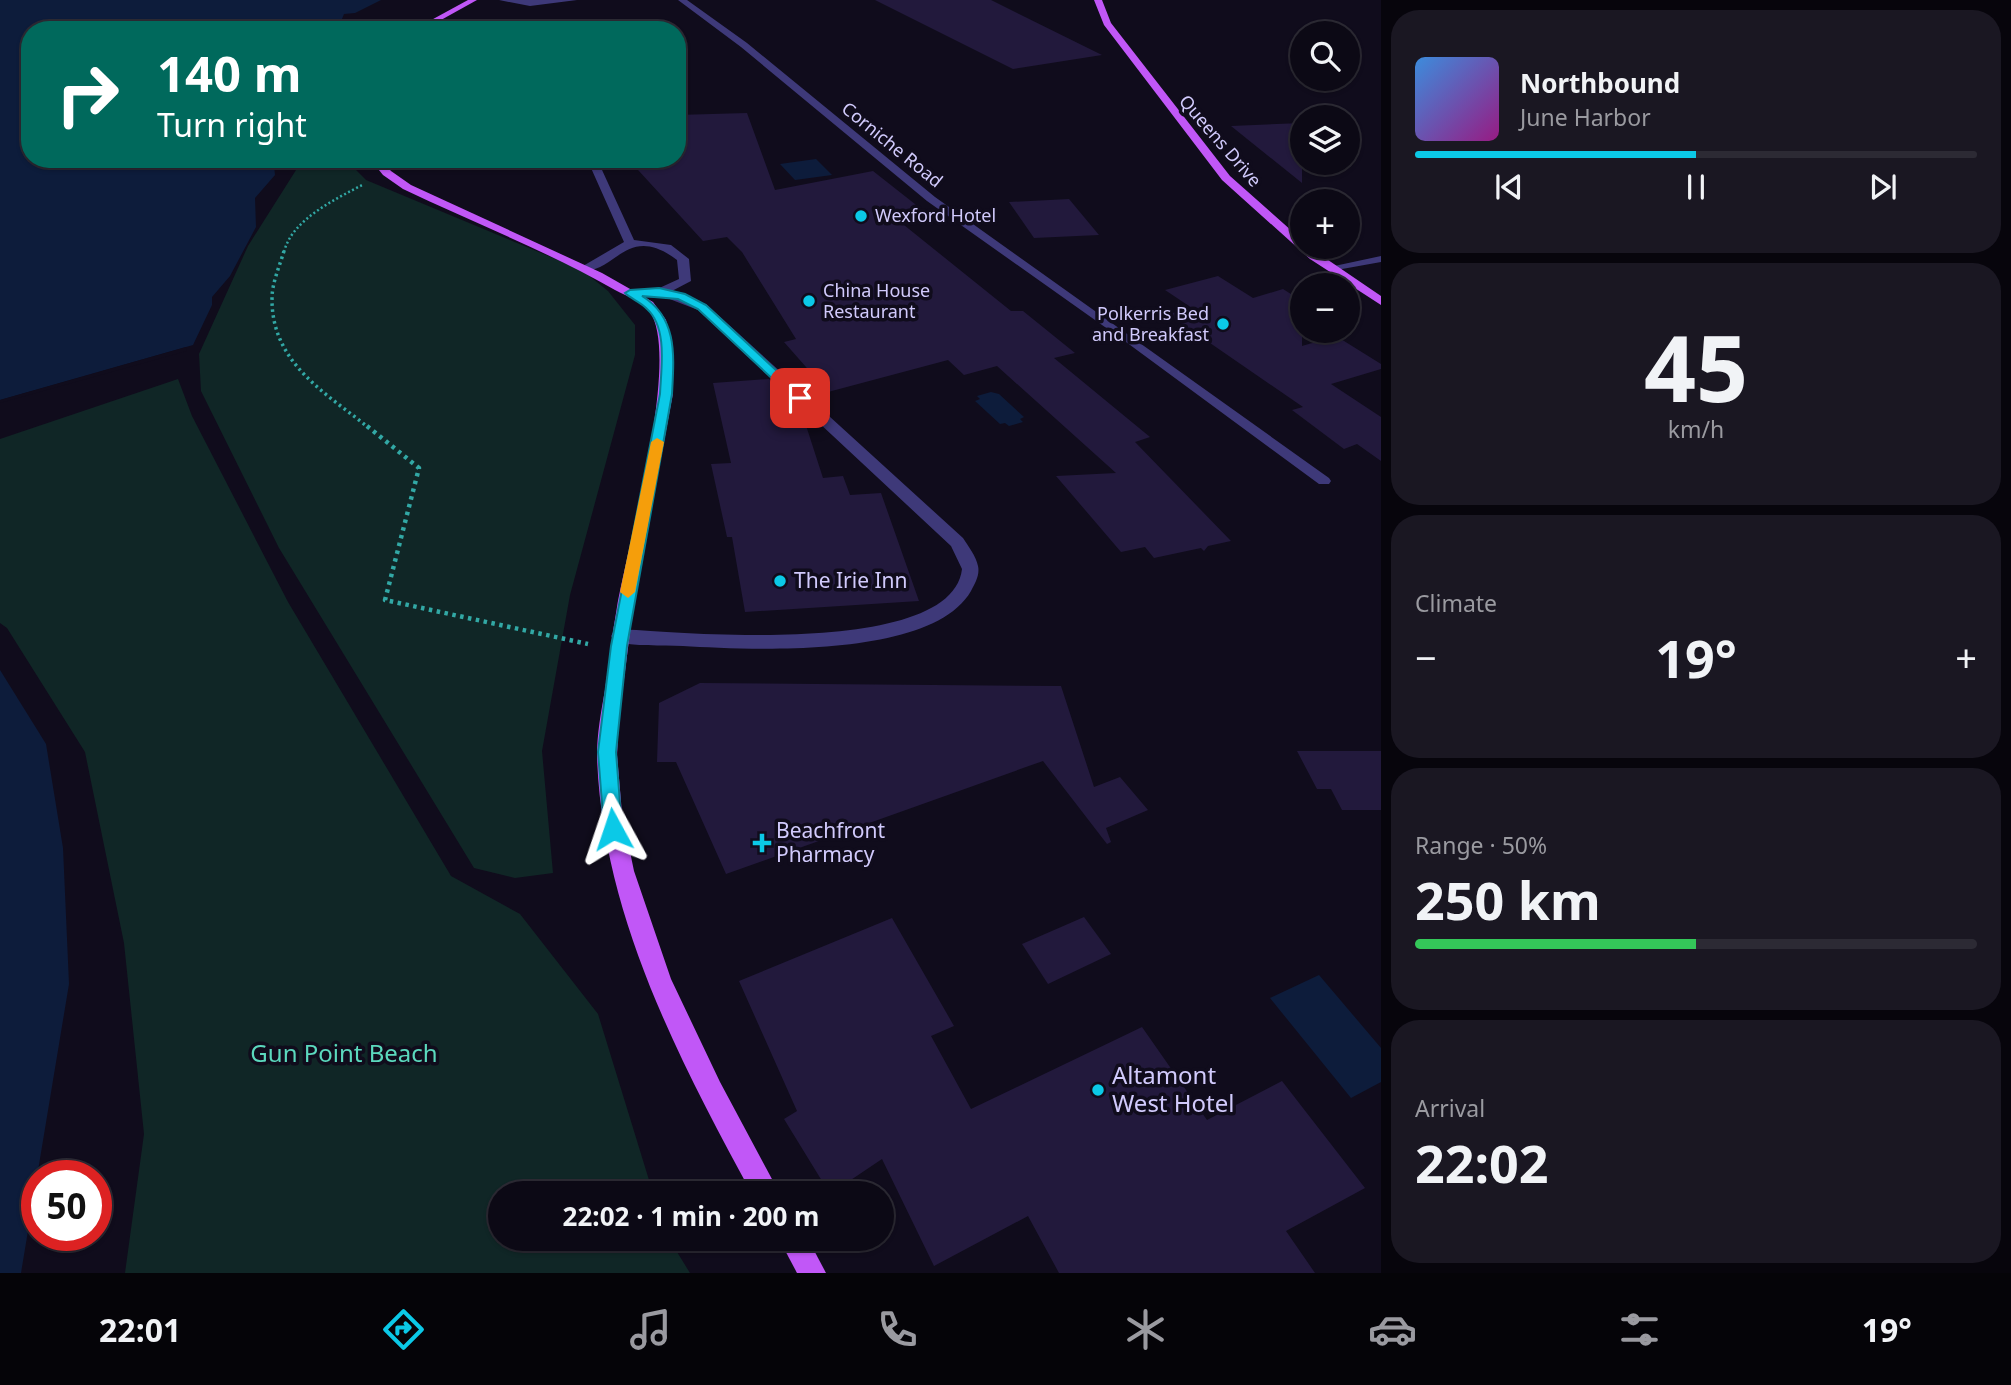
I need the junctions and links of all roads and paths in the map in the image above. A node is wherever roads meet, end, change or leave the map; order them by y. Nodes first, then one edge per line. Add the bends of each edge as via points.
1 (473, 0) edge
2 (503, 0) edge
3 (573, 0) edge
4 (682, 0) edge
5 (1098, 0) edge
6 (434, 21) edge
7 (378, 168) edge
8 (384, 168) edge
9 (596, 168) edge
10 (630, 243) junction
11 (1381, 259) edge
12 (587, 268) junction
13 (1331, 268) junction
14 (659, 292) junction
15 (630, 293) junction
16 (1381, 301) edge
17 (1324, 481) dead end
18 (619, 641) junction
19 (760, 1181) edge
20 (800, 1251) edge
21 (812, 1273) edge

1 - 6 main road
2 - 3 street via 530,4
4 - 17 street, Corniche Road via 744,45 931,199
5 - 13 main road, Queens Drive via 1107,23 1226,178 1287,235
7 - 18 path via 294,231 286,243 272,298 280,339 296,370 419,468 385,600 577,644
8 - 12 main road via 428,197
9 - 10 street
10 - 12 street
10 - 14 street via 667,247 683,258 685,281
11 - 13 street
12 - 15 main road
13 - 16 main road, Queens Drive
14 - 15 street
14 - 18 street via 702,307 957,542 970,564 970,576 955,602 940,613 869,635 796,642
15 - 18 main road via 654,308 665,332 668,358 666,394
18 - 19 main road via 607,752 613,829 648,950 715,1101
20 - 21 main road

